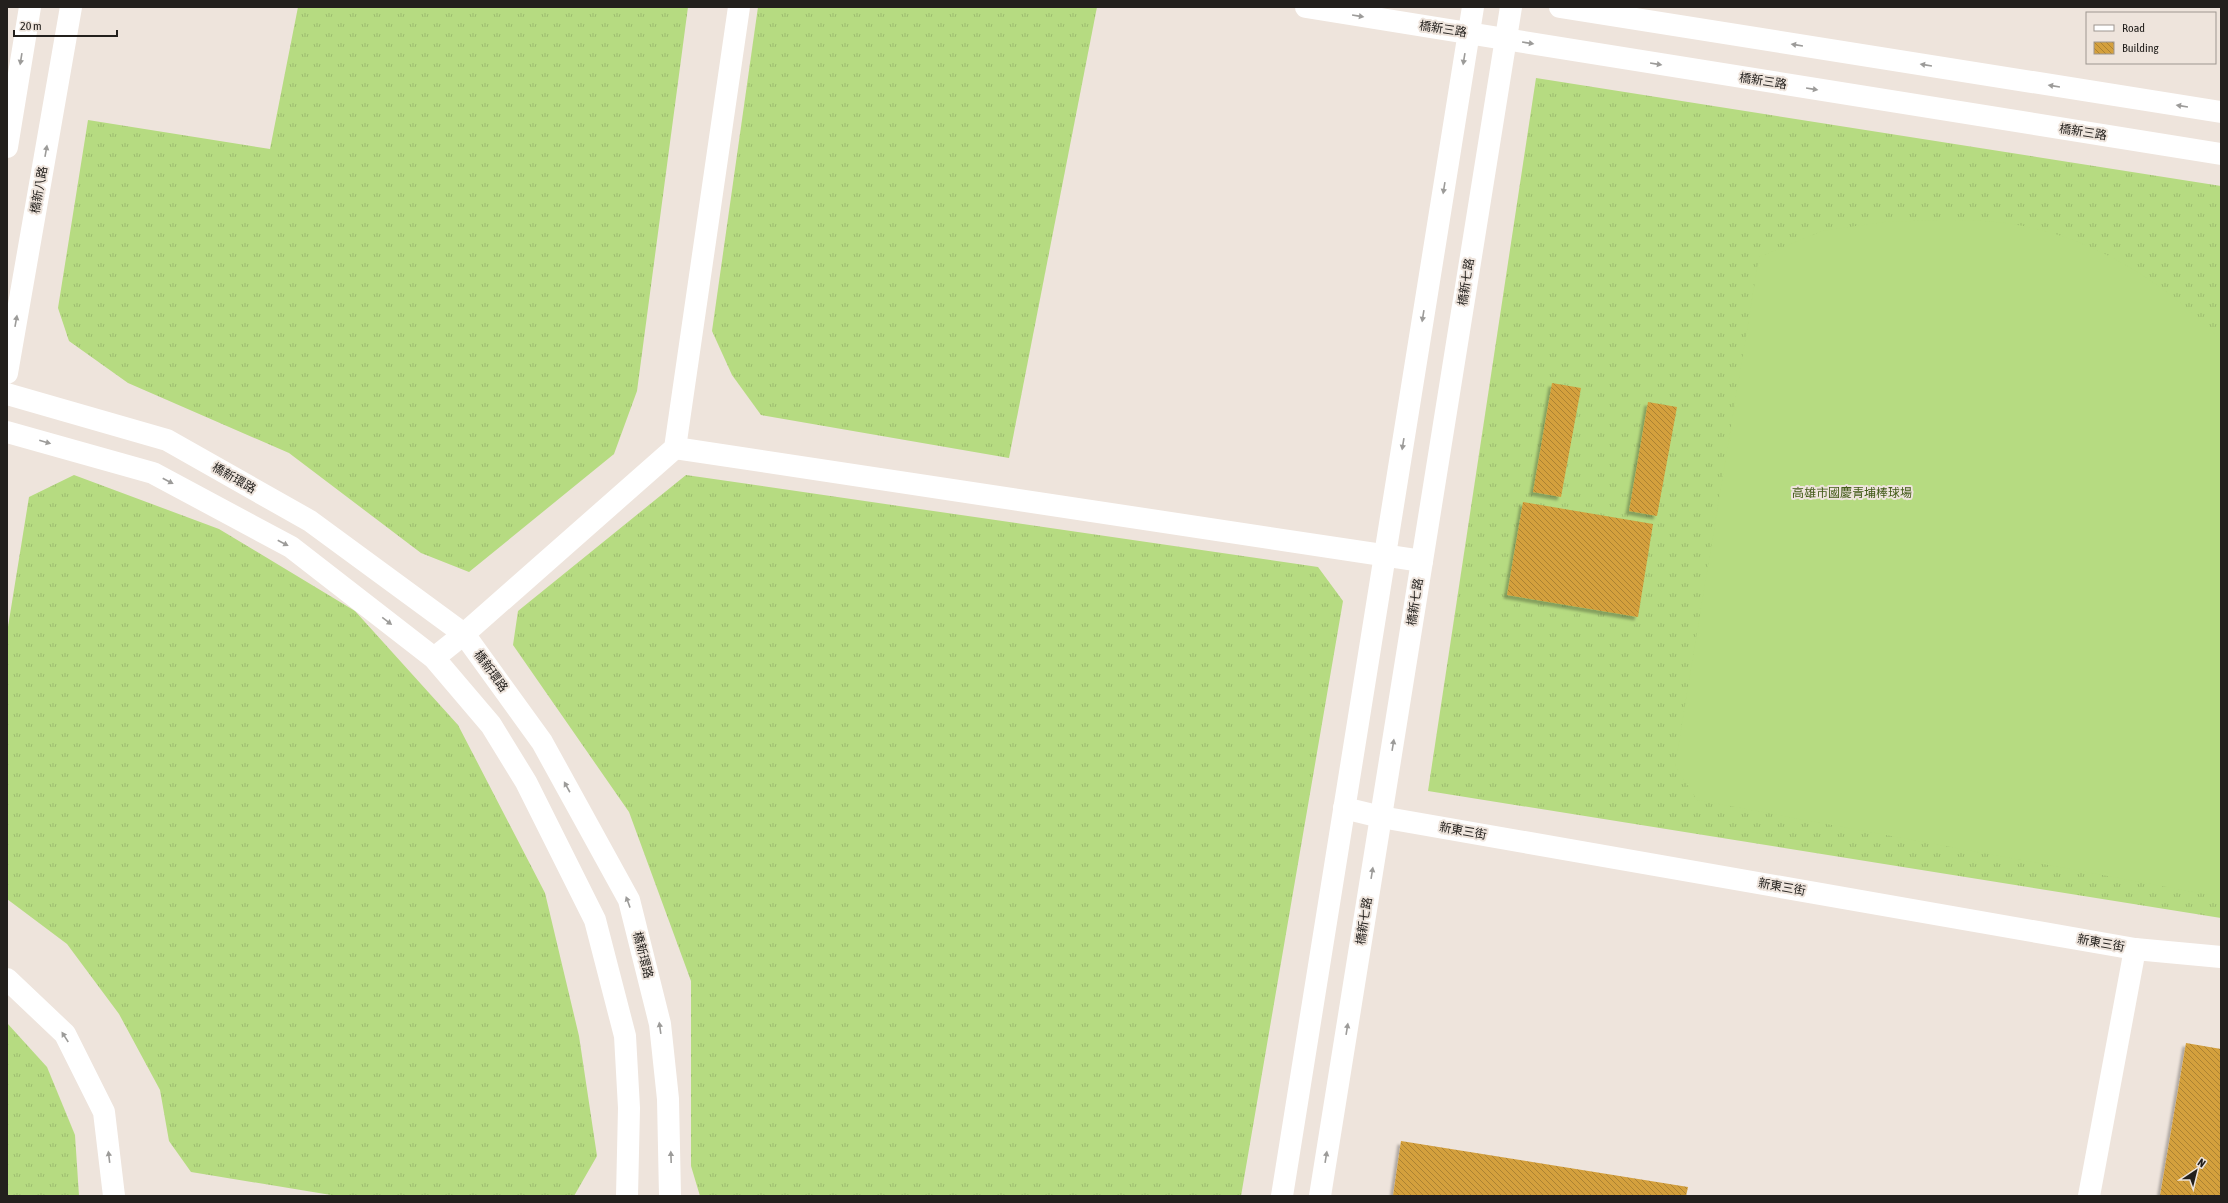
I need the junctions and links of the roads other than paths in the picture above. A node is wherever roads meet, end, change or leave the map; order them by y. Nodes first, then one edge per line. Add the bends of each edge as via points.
1 (30, 7) edge
2 (71, 7) edge
3 (739, 7) edge
4 (1306, 7) edge
5 (1473, 7) edge
6 (1510, 7) edge
7 (1560, 7) edge
8 (1468, 33) junction
9 (1506, 40) junction
10 (2221, 112) edge
11 (7, 147) edge
12 (2221, 154) edge
13 (7, 373) edge
14 (7, 394) edge
15 (7, 432) edge
16 (675, 448) junction
17 (1385, 554) junction
18 (1422, 561) junction
19 (464, 634) junction
20 (434, 658) junction
21 (1344, 808) junction
22 (1381, 817) junction
23 (2135, 949) junction
24 (2221, 957) edge
25 (7, 979) edge
26 (114, 1196) edge
27 (627, 1196) edge
28 (670, 1196) edge
29 (1282, 1196) edge
30 (1320, 1196) edge
31 (2089, 1196) edge

1 -> 11 street
13 -> 2 street, 橋新八路
3 - 16 street
4 -> 8 street, 橋新三路
5 - 8 street
6 - 9 street, 橋新七路
10 -> 7 street
8 - 9 street, 橋新三路
8 -> 17 street
9 -> 12 street, 橋新三路
9 - 18 street, 橋新七路
14 - 19 street, 橋新環路 via 167,440 310,522
15 -> 20 street via 153,473 291,547
16 - 17 street
16 - 19 street
17 - 18 street
17 - 21 street
22 -> 18 street, 橋新七路
19 - 20 street
28 -> 19 street, 橋新環路 via 668,1099 660,1024 629,900 542,742
20 - 27 street via 491,725 526,782 594,920 625,1036 630,1108
21 - 22 street, 新東三街
21 - 29 street
22 - 23 street, 新東三街
30 -> 22 street, 橋新七路
23 - 24 street, 新東三街
23 - 31 street
26 -> 25 street via 104,1112 65,1034

